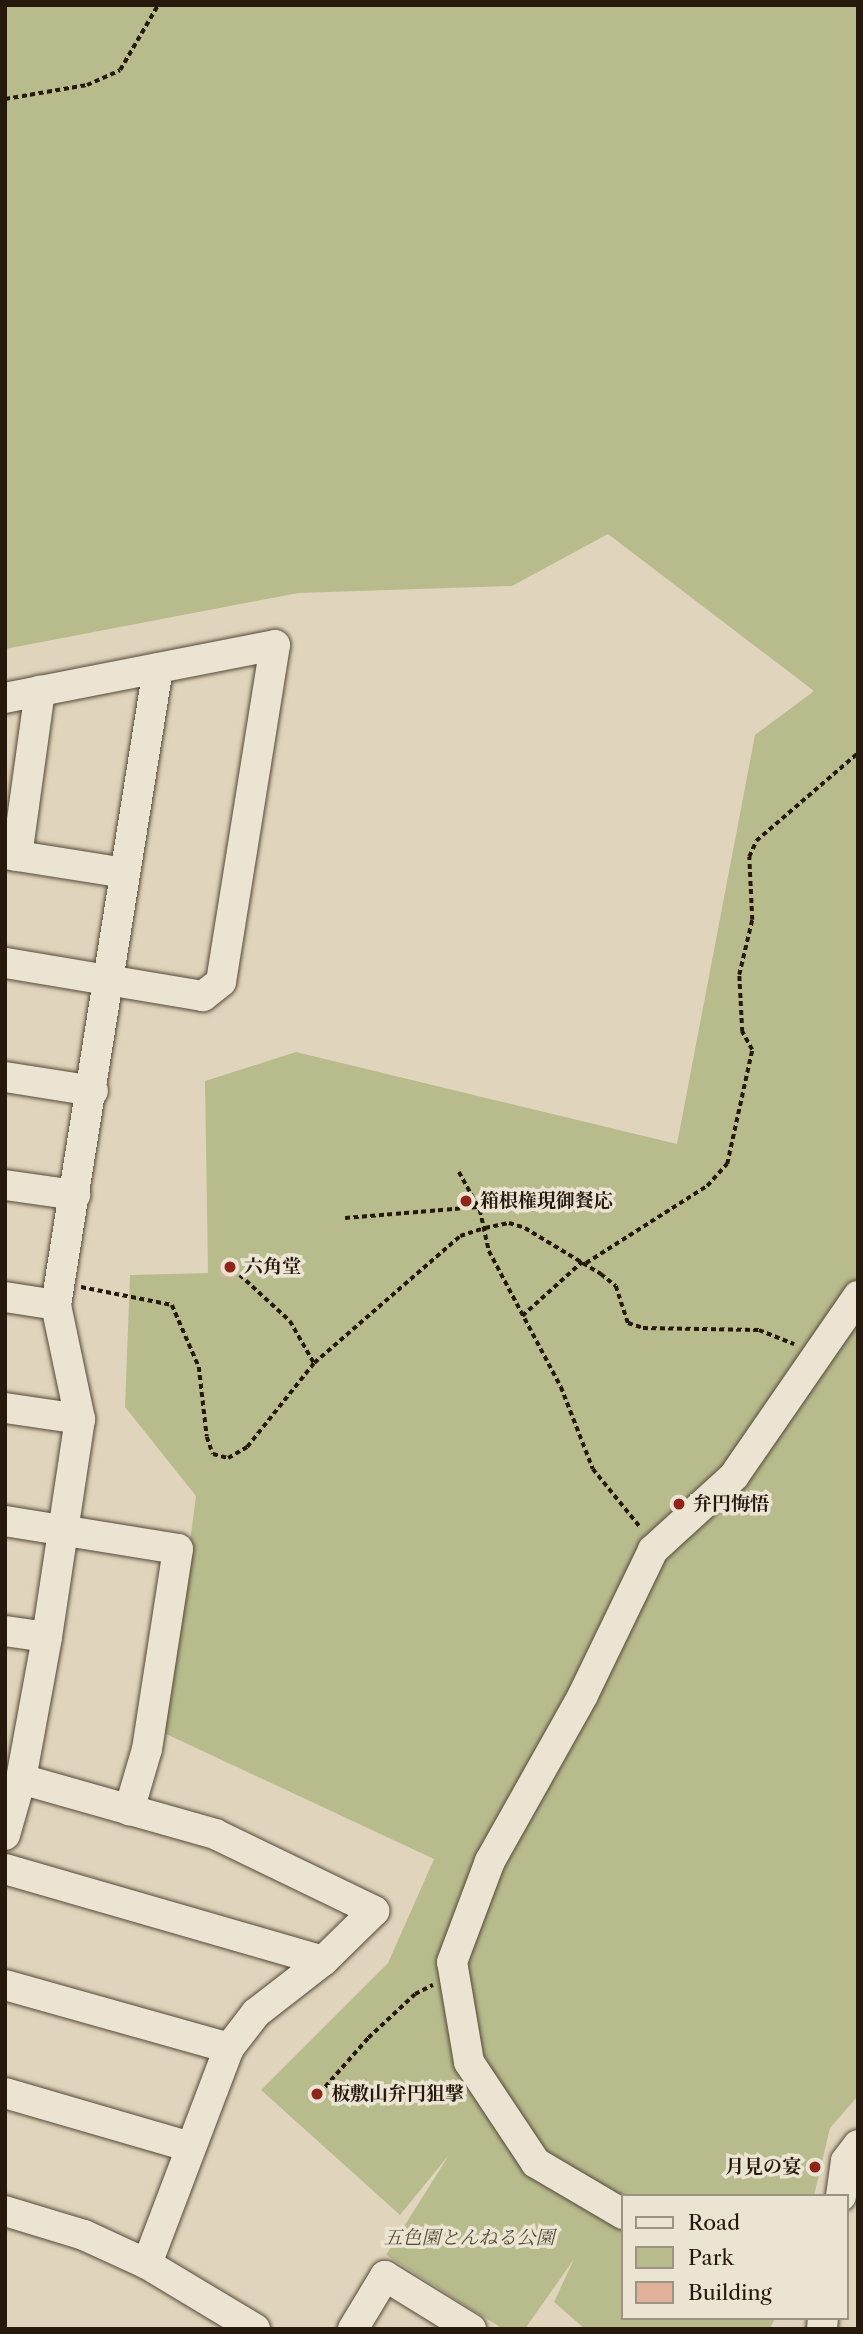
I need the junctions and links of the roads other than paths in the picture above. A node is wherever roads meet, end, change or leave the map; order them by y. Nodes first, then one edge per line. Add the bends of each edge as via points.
1 (158, 668) junction
2 (40, 691) junction
3 (5, 698) edge
4 (11, 855) edge
5 (125, 873) junction
6 (5, 963) edge
7 (110, 980) junction
8 (5, 1077) edge
9 (93, 1091) junction
10 (5, 1185) edge
11 (75, 1195) junction
12 (58, 1295) junction
13 (858, 1296) edge
14 (5, 1297) edge
15 (5, 1408) edge
16 (80, 1419) junction
17 (5, 1521) edge
18 (64, 1530) junction
19 (5, 1631) edge
20 (47, 1637) junction
21 (17, 1742) edge
22 (21, 1779) junction
23 (129, 1810) junction
24 (5, 1835) edge
25 (5, 1869) edge
26 (323, 1961) junction
27 (5, 1985) edge
28 (229, 2048) junction
29 (5, 2093) edge
30 (858, 2144) edge
31 (188, 2146) junction
32 (841, 2194) edge
33 (5, 2211) edge
34 (622, 2213) edge
35 (147, 2264) junction
36 (255, 2329) edge
37 (353, 2329) edge
38 (471, 2329) edge

1 - 2 street
1 - 5 street
1 - 7 street via 275,645 221,982 203,996
2 - 3 street
2 - 4 street
4 - 5 street
5 - 7 street
6 - 7 street
7 - 9 street
8 - 9 street
9 - 11 street
10 - 11 street
11 - 12 street
12 - 14 street
12 - 16 street
13 - 34 street via 734,1476 653,1550 583,1695 490,1861 452,1962 469,2062 536,2163
15 - 16 street
16 - 18 street
17 - 18 street
18 - 20 street
18 - 23 street via 178,1549 147,1749
19 - 20 street
20 - 21 street
21 - 22 street
22 - 23 street
22 - 24 street
23 - 26 street via 215,1834 374,1911
25 - 26 street
26 - 28 street via 256,2013
27 - 28 street
28 - 31 street
29 - 31 street
30 - 32 street via 846,2161
31 - 35 street
33 - 35 street via 84,2235
35 - 36 street
37 - 38 street via 385,2276

